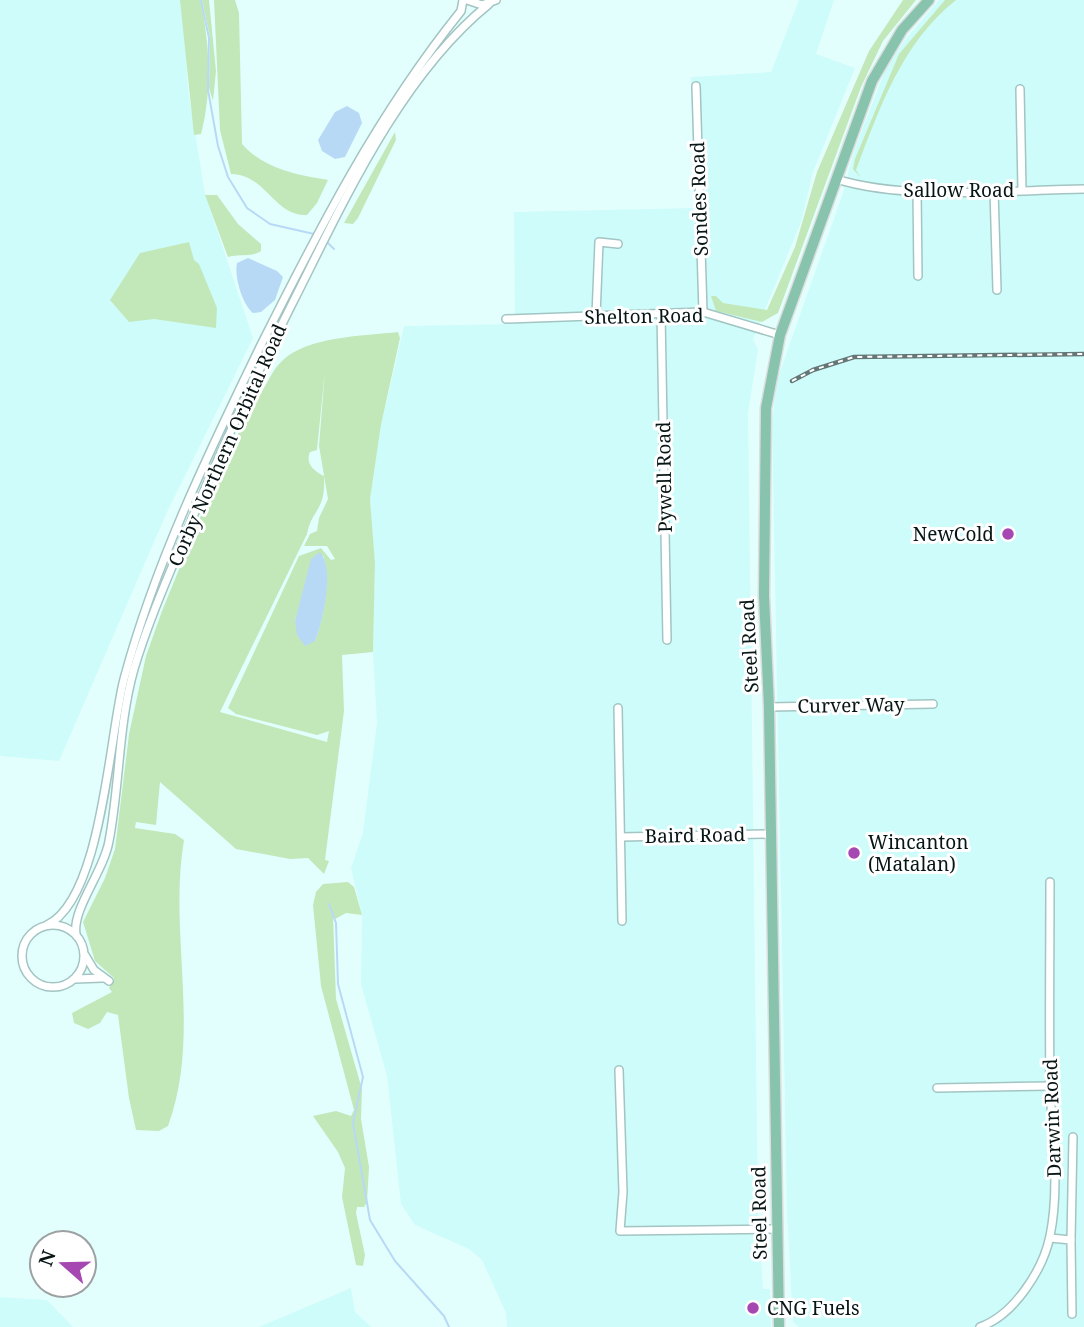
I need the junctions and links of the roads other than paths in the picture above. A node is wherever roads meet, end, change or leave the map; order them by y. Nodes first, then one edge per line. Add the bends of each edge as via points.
1 (465, 0) edge
2 (929, 0) edge
3 (492, 2) edge
4 (696, 86) dead end
5 (1020, 89) dead end
6 (836, 179) junction
7 (1084, 189) edge
8 (994, 190) junction
9 (1022, 190) junction
10 (917, 191) junction
11 (618, 244) dead end
12 (918, 276) dead end
13 (997, 290) dead end
14 (703, 312) junction
15 (661, 314) junction
16 (596, 316) junction
17 (506, 319) dead end
18 (780, 334) junction
19 (667, 640) dead end
20 (933, 704) dead end
21 (769, 707) junction
22 (618, 708) dead end
23 (769, 834) junction
24 (621, 837) junction
25 (1050, 882) dead end
26 (622, 921) dead end
27 (47, 925) junction
28 (76, 934) junction
29 (85, 954) junction
30 (75, 979) junction
31 (619, 1070) dead end
32 (1051, 1086) junction
33 (937, 1088) dead end
34 (1073, 1137) dead end
35 (1084, 1227) edge
36 (776, 1229) junction
37 (1072, 1230) junction
38 (1050, 1238) junction
39 (1071, 1240) junction
40 (1072, 1314) dead end
41 (779, 1327) edge
42 (981, 1327) edge

1 - 3 street via 475,5
1 - 27 street, Corby Northern Orbital Road via 369,139 221,426 139,622 119,698 93,844 72,902 61,917
2 - 6 main road, Steel Road via 885,55
3 - 28 street, Corby Northern Orbital Road via 440,53 377,142 218,458 150,620 134,671 122,726 109,843 98,877 75,918
4 - 14 street, Sondes Road
5 - 9 street
6 - 10 street, Sallow Road via 865,188
6 - 18 main road, Steel Road
7 - 9 street, Sallow Road
8 - 9 street, Sallow Road
8 - 10 street, Sallow Road
8 - 13 street
10 - 12 street
11 - 16 street via 599,242
14 - 15 street, Shelton Road
14 - 18 street, Shelton Road
15 - 16 street, Shelton Road
15 - 19 street, Pywell Road
16 - 17 street, Shelton Road
18 - 21 main road, Steel Road via 766,408 764,596
20 - 21 street, Curver Way
21 - 23 main road, Steel Road
22 - 24 street, Baird Road
23 - 24 street, Baird Road
23 - 36 main road, Steel Road
24 - 26 street, Baird Road
25 - 32 street, Darwin Road
27 - 28 street
27 - 30 street via 24,943 25,970 48,987
28 - 29 street
29 - 30 street
29 - 30 street via 90,966 106,980
31 - 36 street via 620,1231
32 - 33 street
32 - 38 street, Darwin Road via 1054,1182
34 - 37 street
35 - 37 street
36 - 41 main road, Steel Road
37 - 39 street
38 - 39 street
38 - 42 street, Darwin Road via 1035,1274 1011,1306
39 - 40 street

